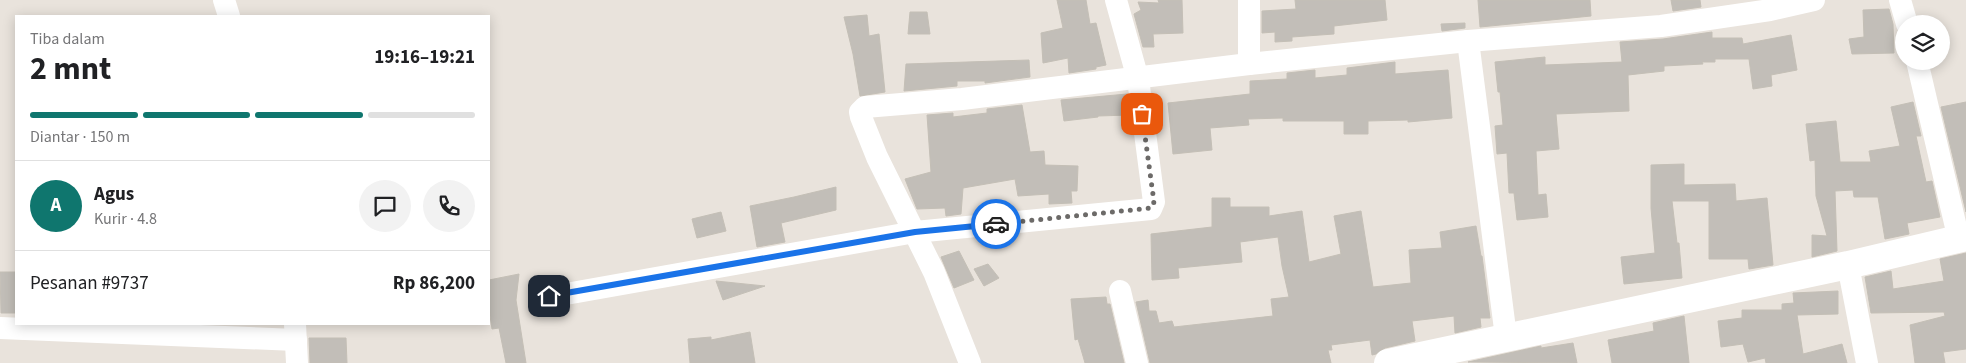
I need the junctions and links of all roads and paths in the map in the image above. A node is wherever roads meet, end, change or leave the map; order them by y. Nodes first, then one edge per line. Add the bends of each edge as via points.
1 (224, 0) edge
2 (1116, 0) edge
3 (1248, 0) edge
4 (1814, 0) edge
5 (1900, 0) edge
6 (228, 15) edge
7 (1905, 15) edge
8 (1468, 41) junction
9 (1249, 64) junction
10 (1919, 70) edge
11 (1138, 79) junction
12 (915, 232) junction
13 (1962, 238) edge
14 (1848, 265) junction
15 (1120, 291) dead end
16 (549, 296) dead end
17 (0, 328) edge
18 (296, 332) edge
19 (1506, 337) junction
20 (297, 363) edge
21 (970, 363) edge
22 (1137, 363) edge
23 (1388, 363) edge
24 (1867, 363) edge

1 - 6 street
2 - 11 street
3 - 9 street
4 - 8 street via 1661,26
5 - 7 street
8 - 9 street
8 - 19 street
9 - 11 street
10 - 13 street
11 - 12 street via 1154,202 1151,208
11 - 12 street via 862,109 861,117 877,157
12 - 16 street
12 - 21 street
13 - 14 street
14 - 19 street
14 - 24 street
15 - 22 street
17 - 18 street
18 - 20 street
19 - 23 street

